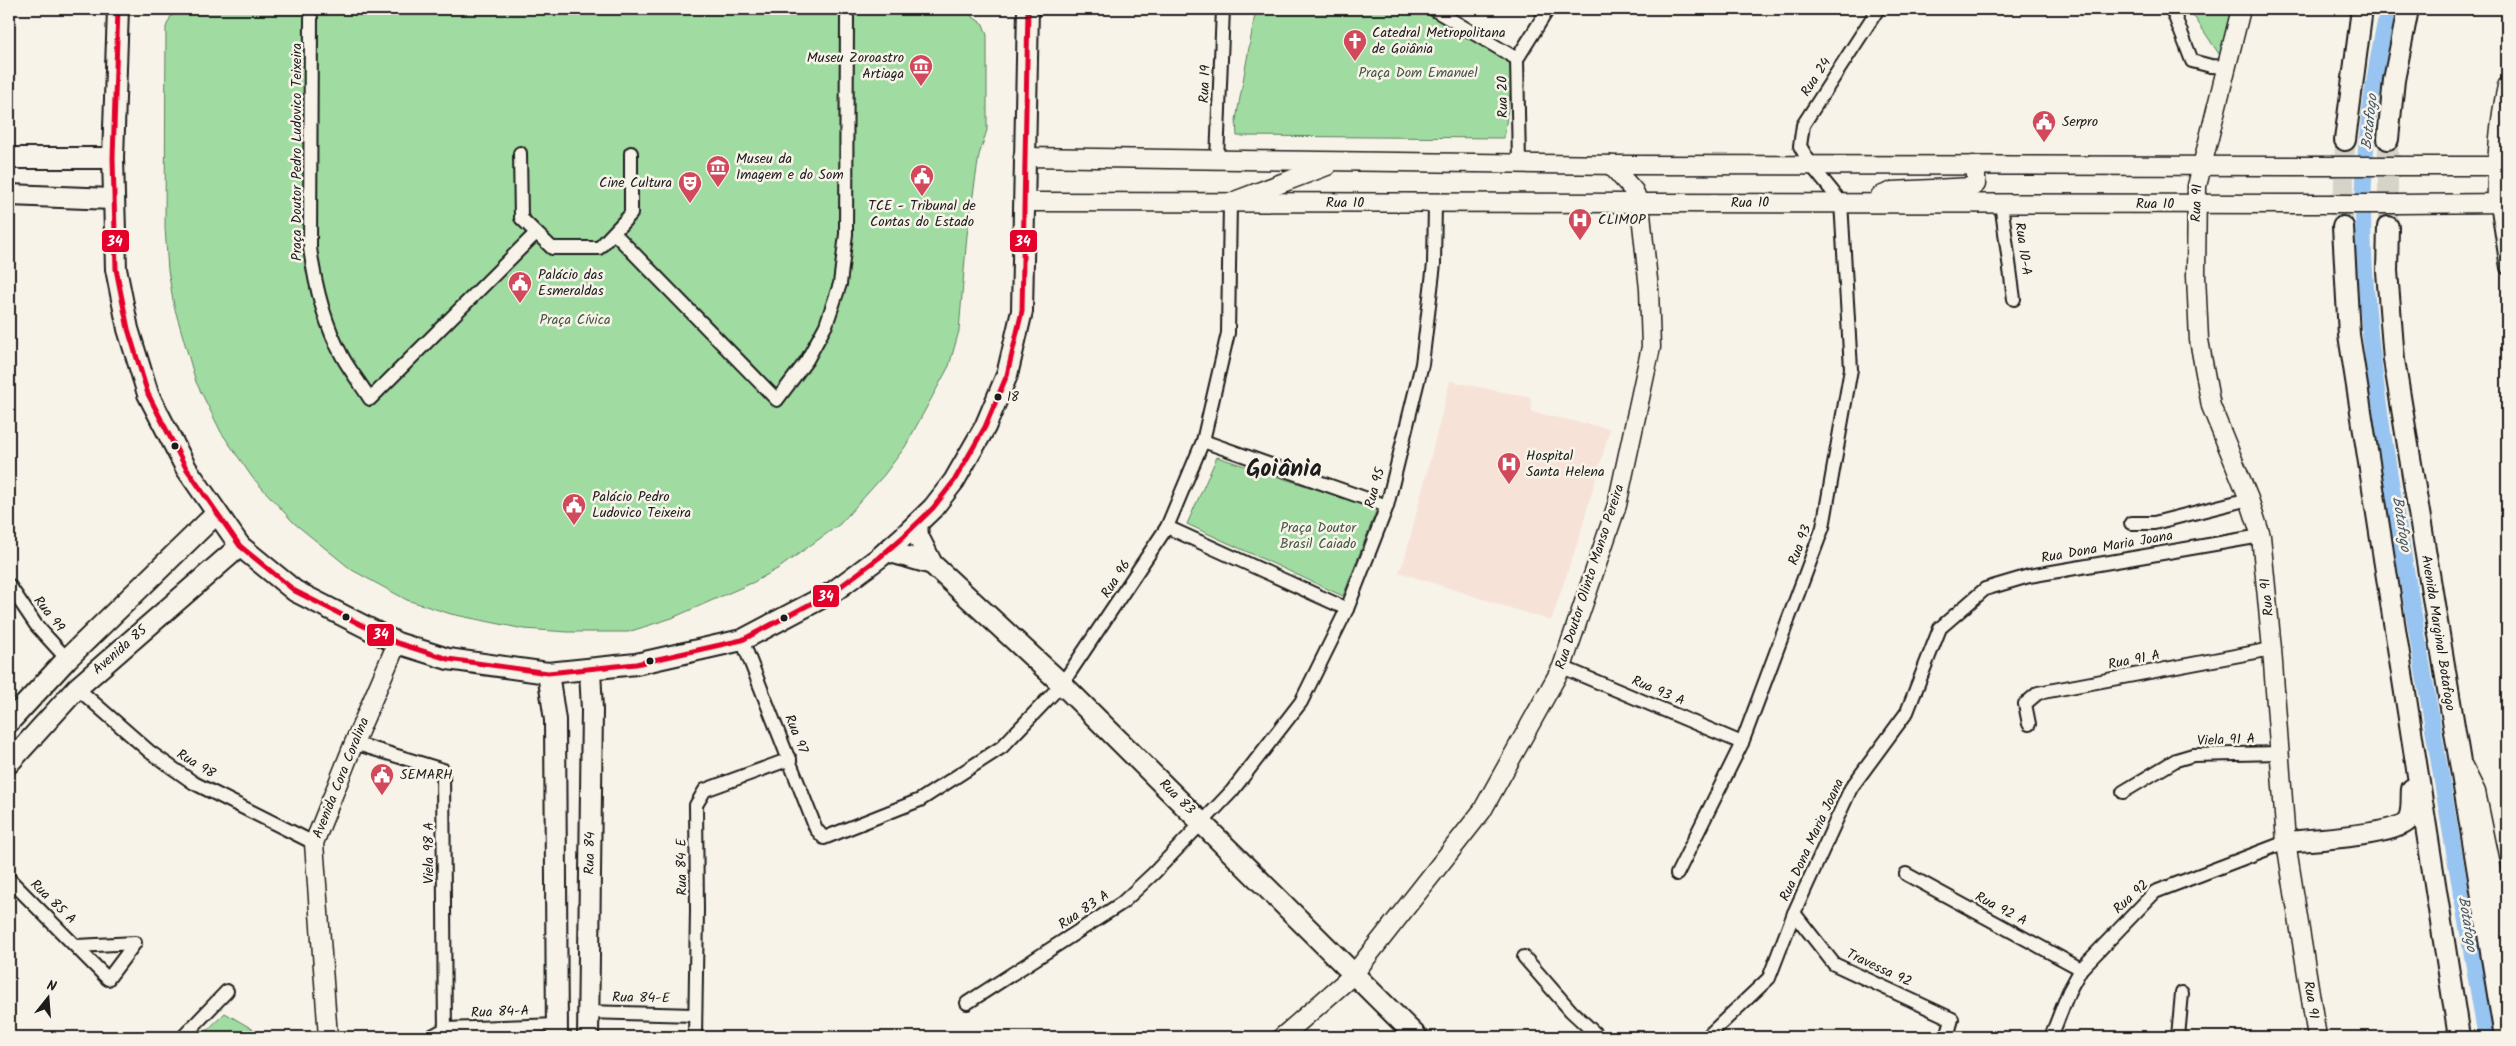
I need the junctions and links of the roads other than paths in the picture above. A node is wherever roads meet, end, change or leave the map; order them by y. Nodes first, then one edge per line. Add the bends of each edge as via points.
1 (118, 9) edge
2 (1028, 9) edge
3 (1223, 9) edge
4 (1433, 9) edge
5 (1548, 9) edge
6 (1878, 9) edge
7 (2172, 9) edge
8 (2241, 9) edge
9 (2362, 9) edge
10 (2408, 9) edge
11 (311, 18) dead end
12 (847, 18) dead end
13 (1517, 60) junction
14 (2228, 67) junction
15 (2507, 86) edge
16 (2388, 139) tunnel mouth
17 (2345, 140) tunnel mouth
18 (520, 153) dead end
19 (631, 153) dead end
20 (1024, 157) junction
21 (9, 158) edge
22 (112, 158) junction
23 (1217, 160) junction
24 (1355, 161) junction
25 (1519, 164) junction
26 (1611, 165) junction
27 (1972, 165) junction
28 (1811, 166) junction
29 (2200, 166) junction
30 (2502, 166) edge
31 (9, 195) edge
32 (112, 199) junction
33 (1025, 202) junction
34 (1841, 202) junction
35 (1865, 202) junction
36 (1230, 203) junction
37 (2001, 203) junction
38 (2502, 203) edge
39 (1435, 204) junction
40 (2197, 204) junction
41 (1640, 205) junction
42 (2343, 227) tunnel mouth
43 (2388, 227) tunnel mouth
44 (536, 233) junction
45 (614, 233) junction
46 (2507, 268) edge
47 (2014, 299) dead end
48 (1203, 442) junction
49 (2249, 499) junction
50 (1387, 506) junction
51 (217, 513) junction
52 (2135, 523) dead end
53 (917, 524) junction
54 (1167, 527) junction
55 (2261, 536) junction
56 (240, 546) junction
57 (887, 551) junction
58 (932, 564) junction
59 (9, 585) edge
60 (1347, 610) junction
61 (742, 640) junction
62 (397, 644) junction
63 (2272, 649) junction
64 (67, 659) junction
65 (2398, 659) junction
66 (1562, 667) junction
67 (590, 670) junction
68 (548, 673) junction
69 (1062, 684) junction
70 (77, 688) junction
71 (9, 722) edge
72 (2028, 724) dead end
73 (354, 743) junction
74 (1742, 743) junction
75 (2279, 753) junction
76 (2458, 756) junction
77 (790, 759) junction
78 (9, 763) edge
79 (2123, 792) dead end
80 (1202, 822) junction
81 (824, 838) joint
82 (2286, 842) junction
83 (314, 844) junction
84 (1677, 874) dead end
85 (1906, 874) dead end
86 (9, 879) edge
87 (1794, 913) junction
88 (2507, 942) edge
89 (77, 946) dead end
90 (1524, 957) dead end
91 (2081, 969) junction
92 (1353, 975) junction
93 (227, 991) dead end
94 (2182, 993) dead end
95 (967, 1003) dead end
96 (587, 1012) junction
97 (694, 1015) junction
98 (557, 1031) edge
99 (445, 1033) edge
100 (183, 1037) edge
101 (328, 1037) edge
102 (430, 1037) edge
103 (588, 1037) edge
104 (695, 1037) edge
105 (1282, 1037) edge
106 (1417, 1037) edge
107 (1599, 1037) edge
108 (1708, 1037) edge
109 (1947, 1037) edge
110 (2051, 1037) edge
111 (2178, 1037) edge
112 (2317, 1037) edge
113 (2459, 1037) edge
114 (2505, 1037) edge

1 - 22 main road
2 - 20 main road
3 - 23 street, Rua 19
4 - 13 street
5 - 13 street, Rua 20
6 - 28 street, Rua 24 via 1803,125 1800,146
7 - 14 street via 2192,61
8 - 14 main road, Rua 91
9 - 17 main road
10 - 16 main road via 2394,80
11 - 44 street, Praça Doutor Pedro Ludovico Teixeira via 310,248 315,284 342,356 370,398
12 - 45 street via 846,234 840,284 822,332 807,360 778,400
13 - 25 street, Rua 20
14 - 29 main road, Rua 91
15 - 30 main road via 2499,122
18 - 44 street via 521,218
19 - 45 street via 631,214
20 - 23 main road
20 - 33 main road
21 - 22 main road
22 - 32 main road
23 - 24 main road
24 - 25 main road
24 - 36 main road via 1318,168
25 - 26 main road
26 - 28 main road
26 - 41 main road via 1634,191
27 - 28 main road
27 - 29 main road
27 - 35 main road via 1976,184 1972,187 1893,191
28 - 34 street, Rua 24
29 - 30 main road, bridge
29 - 40 main road, Rua 91
30 - 38 main road
31 - 32 main road
32 - 51 main road via 116,269 128,329 148,394 186,468
33 - 36 main road, Rua 10
33 - 53 main road via 1022,311 1007,375 985,428 954,481
34 - 35 main road, Rua 10
34 - 41 main road, Rua 10
34 - 74 street, Rua 93 via 1851,369 1823,528
35 - 37 main road, Rua 10
36 - 39 main road, Rua 10
36 - 48 street, Rua 96 via 1228,333
37 - 40 main road, Rua 10
37 - 47 street, Rua 10-A
38 - 40 main road, Rua 10, bridge
38 - 46 street
39 - 41 main road, Rua 10
39 - 50 street, Rua 95 via 1434,264 1422,364
40 - 49 main road, Rua 91 via 2199,340 2211,406
41 - 66 main road, Rua Doutor Olinto Manso Pereira via 1649,289 1650,347 1617,506
42 - 65 main road via 2349,335
43 - 76 main road, Avenida Marginal Botafogo via 2387,271 2394,360
44 - 45 street via 552,248 599,248
48 - 50 street
48 - 54 street, Rua 96
49 - 52 street, Rua Dona Maria Joana via 2154,523
49 - 55 main road, Rua 91
50 - 60 street, Rua 95
51 - 56 main road
51 - 64 main road, Avenida 85
53 - 57 main road
53 - 58 main road, Rua 83 via 918,536
54 - 60 street
54 - 69 street, Rua 96
55 - 63 main road, Rua 91
55 - 87 street, Rua Dona Maria Joana via 2030,576 1985,589 1940,628 1907,712 1851,788
56 - 62 main road via 295,591
56 - 70 main road, Avenida 85
57 - 58 main road, Rua 83
57 - 61 main road via 833,592
58 - 69 main road, Rua 83
59 - 64 street, Rua 99 via 36,625
60 - 80 street, Rua 95 via 1301,702 1232,791
61 - 67 main road via 682,655
61 - 77 street, Rua 97
62 - 68 main road via 448,659
62 - 73 main road, Avenida Cora Coralina
63 - 72 street, Rua 91 A via 2038,693 2026,704
63 - 75 main road, Rua 91
64 - 71 main road, Avenida 85
65 - 82 main road via 2395,688 2412,784 2411,813 2407,821 2400,827 2382,832
65 - 113 main road
66 - 74 street, Rua 93 A
66 - 92 main road, Rua Doutor Olinto Manso Pereira via 1482,811
67 - 68 main road
67 - 96 main road, Rua 84
68 - 98 main road via 555,720
69 - 80 main road, Rua 83
69 - 81 street, Rua 96 via 1002,747 920,800
70 - 78 main road, Avenida 85
70 - 83 street, Rua 98 via 150,752 194,783
73 - 83 main road, Avenida Cora Coralina
73 - 99 street, Viela 98 A via 443,770
74 - 84 street, Rua 93
75 - 79 street, Viela 91 A via 2193,755 2176,760
75 - 82 main road, Rua 91
76 - 88 main road via 2476,792
76 - 114 main road, Avenida Marginal Botafogo
77 - 81 street, Rua 97 via 816,829
77 - 97 street, Rua 84 E via 705,790 696,805
80 - 92 main road, Rua 83
80 - 95 street, Rua 83 A via 1122,903
82 - 91 street, Rua 92 via 2155,892
82 - 112 main road, Rua 91
83 - 101 main road, Avenida Cora Coralina
85 - 91 street, Rua 92 A
86 - 89 street, Rua 85 A
87 - 108 street, Rua Dona Maria Joana via 1769,978
87 - 109 street, Travessa 92 via 1834,964 1952,1019
90 - 107 street via 1571,1011
91 - 110 street, Rua 92
92 - 105 main road, Rua Doutor Olinto Manso Pereira
92 - 106 main road, Rua 83
93 - 100 street
94 - 111 street
96 - 97 street, Rua 84-E
96 - 103 main road, Rua 84
97 - 104 street, Rua 84 E
98 - 99 street, Rua 84-A
99 - 102 street

